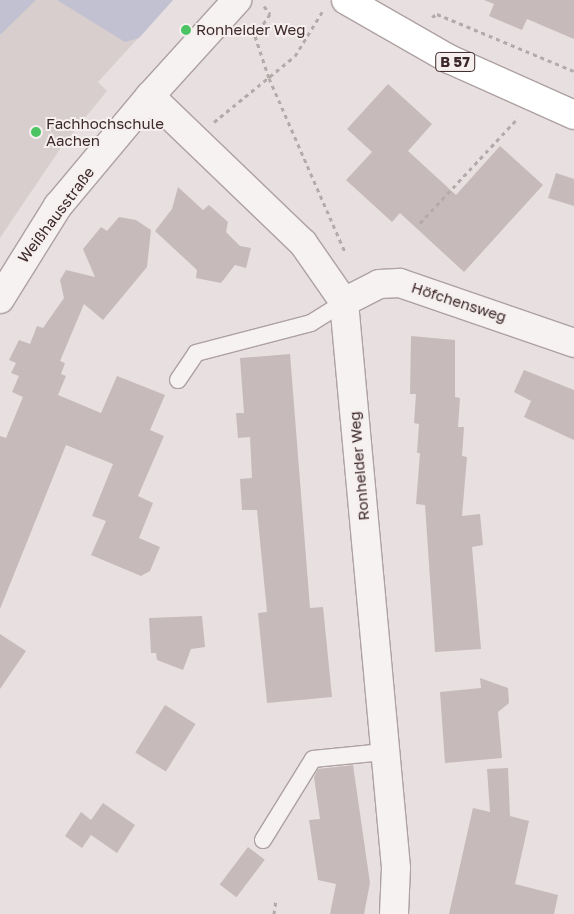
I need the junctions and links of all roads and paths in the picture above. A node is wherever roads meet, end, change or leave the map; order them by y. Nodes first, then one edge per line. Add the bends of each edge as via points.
1 (238, 0) edge
2 (259, 0) edge
3 (337, 3) edge
4 (402, 35) junction
5 (574, 71) edge
6 (269, 78) junction
7 (150, 96) junction
8 (536, 99) junction
9 (574, 115) edge
10 (195, 137) junction
11 (420, 223) dead end
12 (347, 257) dead end
13 (0, 299) edge
14 (344, 302) junction
15 (574, 343) edge
16 (178, 380) dead end
17 (384, 752) junction
18 (263, 840) dead end
19 (276, 899) dead end
20 (274, 914) edge
21 (394, 914) edge

1 - 7 street, Weißhausstraße
2 - 6 path via 270,14 256,36
3 - 4 main road, B 57
3 - 6 path via 295,56
4 - 5 path via 437,14
4 - 8 main road, B 57
6 - 10 path
6 - 12 path
7 - 10 street, Ronheider Weg
7 - 13 street, Weißhausstraße via 58,206
8 - 9 main road, B 57
8 - 11 path
10 - 14 street, Ronheider Weg via 303,243
14 - 15 street, Höfchensweg via 379,284 400,283
14 - 16 lane via 311,323 196,353
14 - 17 street, Ronheider Weg
17 - 18 lane via 313,759
17 - 21 street, Ronheider Weg via 396,868
19 - 20 path

